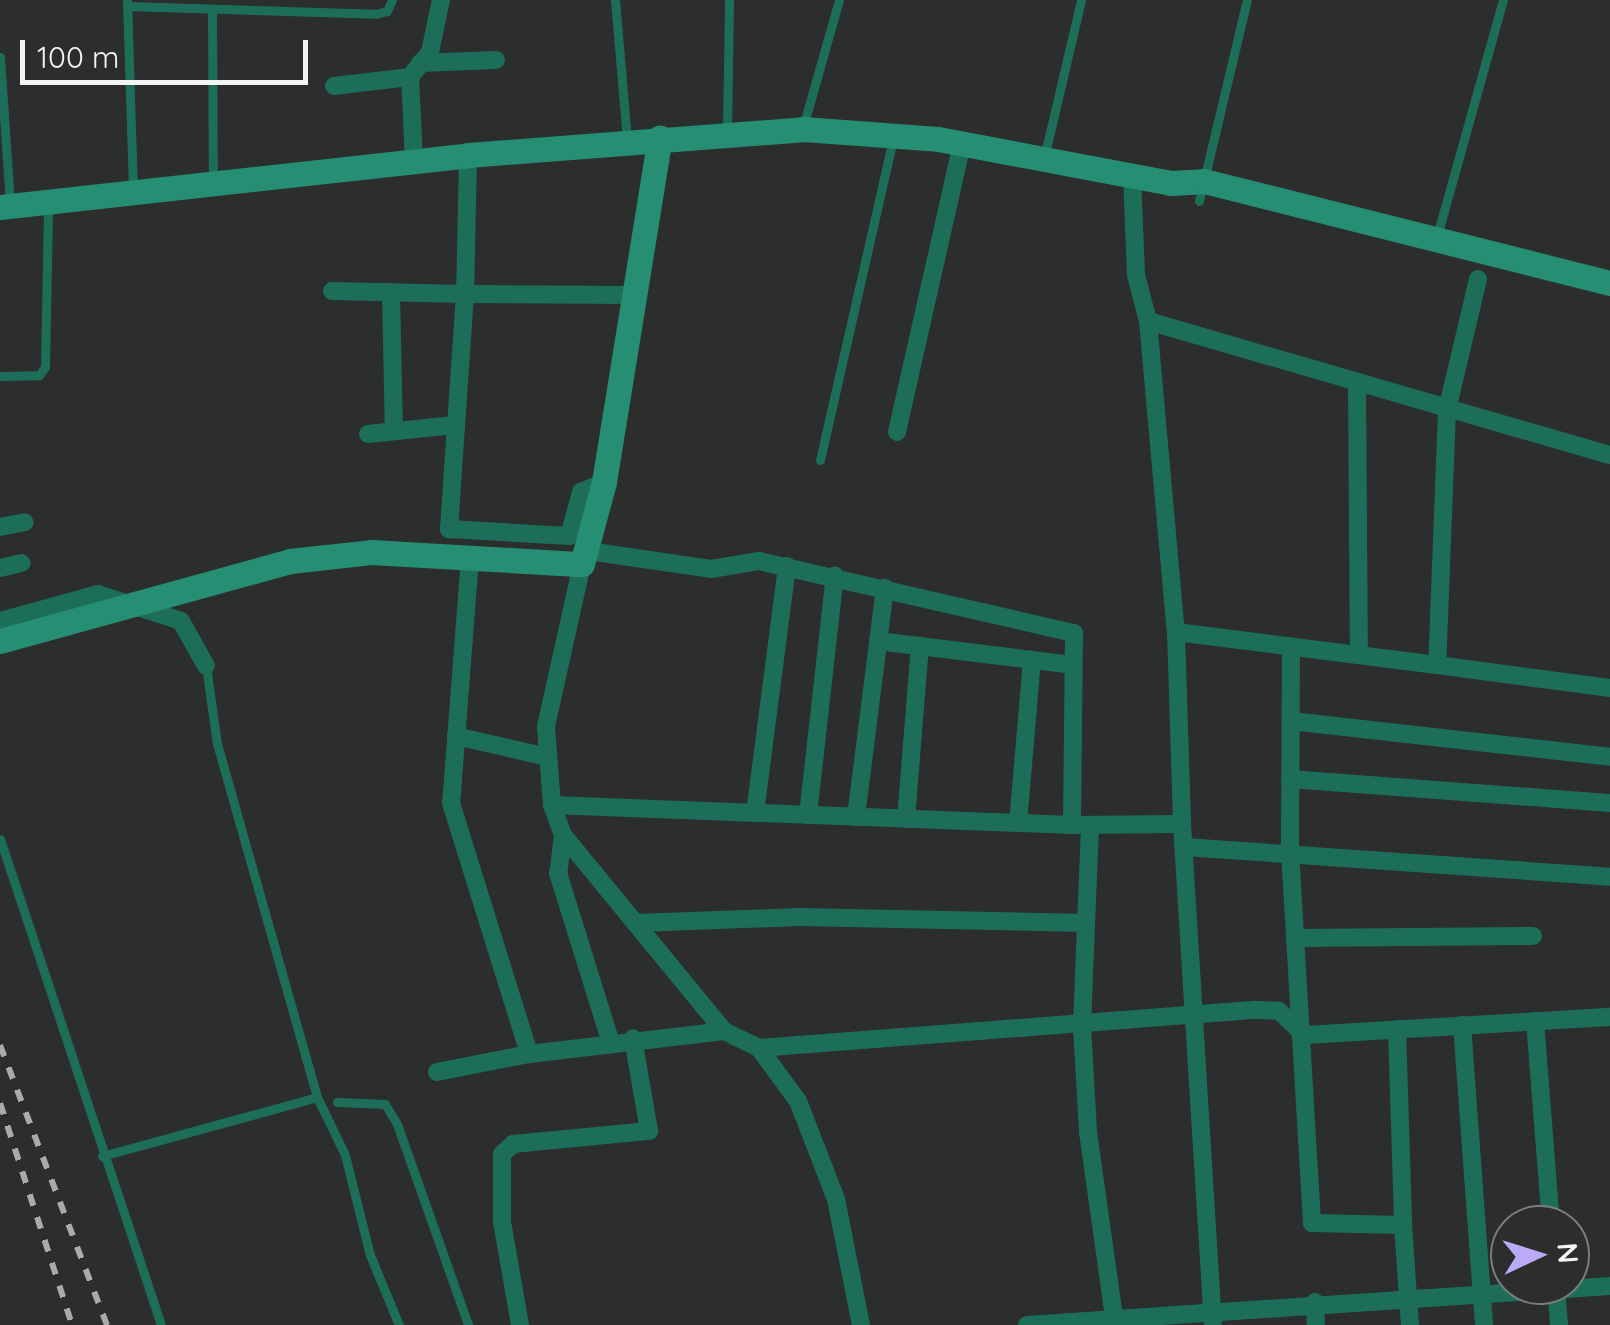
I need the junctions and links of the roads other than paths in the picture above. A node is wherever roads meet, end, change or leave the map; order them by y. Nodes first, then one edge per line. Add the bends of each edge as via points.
1 (392, 0) edge
2 (440, 0) edge
3 (615, 0) edge
4 (729, 0) edge
5 (839, 0) edge
6 (1081, 0) edge
7 (1503, 0) edge
8 (1244, 1) edge
9 (127, 3) edge
10 (212, 8) junction
11 (0, 57) edge
12 (496, 60) dead end
13 (415, 70) junction
14 (334, 86) dead end
15 (802, 129) junction
16 (727, 130) junction
17 (894, 136) junction
18 (660, 138) junction
19 (627, 141) junction
20 (962, 144) junction
21 (468, 155) junction
22 (1043, 160) junction
23 (414, 161) junction
24 (1132, 175) junction
25 (213, 184) junction
26 (1201, 191) junction
27 (134, 192) junction
28 (48, 202) junction
29 (5, 207) edge
30 (1436, 238) junction
31 (1478, 279) dead end
32 (1610, 283) edge
33 (332, 291) dead end
34 (391, 292) junction
35 (465, 294) junction
36 (632, 295) junction
37 (1148, 321) junction
38 (0, 376) edge
39 (1357, 382) junction
40 (1446, 410) junction
41 (455, 425) junction
42 (394, 431) junction
43 (897, 432) dead end
44 (368, 434) dead end
45 (1610, 455) edge
46 (820, 460) dead end
47 (604, 482) junction
48 (25, 522) dead end
49 (0, 527) edge
50 (470, 558) junction
51 (585, 558) junction
52 (21, 563) dead end
53 (787, 566) junction
54 (0, 568) edge
55 (836, 576) junction
56 (885, 588) junction
57 (0, 621) edge
58 (1176, 632) junction
59 (878, 640) junction
60 (0, 641) edge
61 (920, 646) junction
62 (1292, 646) junction
63 (1359, 655) junction
64 (1032, 660) junction
65 (1073, 664) junction
66 (1437, 665) junction
67 (206, 666) joint
68 (1610, 688) edge
69 (1291, 721) junction
70 (456, 736) junction
71 (1610, 757) edge
72 (548, 758) junction
73 (1290, 779) junction
74 (1610, 803) edge
75 (552, 805) junction
76 (755, 813) junction
77 (808, 815) junction
78 (856, 817) junction
79 (906, 819) junction
80 (1018, 823) junction
81 (1182, 824) junction
82 (1081, 825) junction
83 (563, 835) junction
84 (0, 838) edge
85 (1185, 847) junction
86 (1290, 852) junction
87 (1610, 877) edge
88 (637, 923) junction
89 (1086, 923) junction
90 (1533, 936) dead end
91 (1298, 938) junction
92 (1196, 1014) junction
93 (1610, 1017) edge
94 (1534, 1021) junction
95 (1462, 1026) junction
96 (1082, 1027) junction
97 (1398, 1029) junction
98 (724, 1032) junction
99 (1306, 1034) junction
100 (633, 1038) junction
101 (610, 1040) junction
102 (760, 1048) junction
103 (528, 1054) junction
104 (436, 1072) dead end
105 (316, 1097) junction
106 (337, 1102) dead end
107 (102, 1156) junction
108 (1550, 1205) edge
109 (1403, 1226) junction
110 (1483, 1291) junction
111 (1490, 1291) edge
112 (1410, 1298) junction
113 (1315, 1302) junction
114 (1213, 1317) edge
115 (1114, 1324) edge
116 (161, 1325) edge
117 (399, 1325) edge
118 (468, 1325) edge
119 (519, 1325) edge
120 (861, 1325) edge
121 (1028, 1325) edge
122 (1316, 1325) edge
123 (1410, 1325) edge
124 (1484, 1325) edge

1 - 10 lane via 387,11 375,14
2 - 13 street via 430,52
3 - 19 lane
4 - 16 lane
5 - 15 lane
6 - 22 lane
7 - 30 lane
8 - 26 lane
9 - 10 lane
9 - 27 lane
10 - 25 lane
11 - 29 lane
12 - 13 street
13 - 14 street
13 - 23 street
15 - 16 main road
15 - 17 main road
16 - 18 main road
17 - 20 main road
17 - 46 lane
18 - 19 main road
18 - 36 main road
19 - 21 main road
20 - 22 main road
20 - 43 street
21 - 23 main road
21 - 35 street
22 - 24 main road
23 - 25 main road
24 - 26 main road
24 - 37 street via 1136,275
25 - 27 main road
26 - 30 main road
27 - 28 main road
28 - 29 main road
28 - 38 lane via 46,367 39,375
30 - 32 main road
31 - 40 street
33 - 34 street
34 - 35 street
34 - 42 street
35 - 36 street
35 - 41 street
36 - 47 main road
37 - 39 street
37 - 58 street
39 - 40 street
39 - 63 street
40 - 45 street
40 - 66 street
41 - 42 street
41 - 47 street via 452,530 569,536 581,492
42 - 44 street
47 - 51 main road
48 - 49 street
50 - 51 main road
50 - 60 main road via 371,552 231,575
50 - 70 street
51 - 53 street via 711,569 752,560
51 - 72 street via 546,727
52 - 54 street
53 - 55 street
53 - 76 street
55 - 56 street
55 - 77 street
56 - 59 street
56 - 65 street via 1074,633
57 - 67 street via 98,594 181,621
58 - 62 street
58 - 81 street
59 - 61 street
59 - 78 street
61 - 64 street
61 - 79 street
62 - 63 street
62 - 69 street
63 - 66 street
64 - 65 street
64 - 80 street
65 - 82 street
66 - 68 street
67 - 105 lane via 217,744
69 - 71 street
69 - 73 street
70 - 72 street
70 - 103 street via 451,803
72 - 75 street
73 - 74 street
73 - 86 street
75 - 76 street
75 - 83 street
76 - 77 street
77 - 78 street
78 - 79 street
79 - 80 street
80 - 82 street
81 - 82 street
81 - 85 street
82 - 89 street
83 - 88 street
83 - 101 street via 558,873
84 - 107 lane
85 - 86 street
85 - 92 street
86 - 87 street
86 - 91 street
88 - 89 street
88 - 98 street
89 - 96 street
90 - 91 street
91 - 99 street
92 - 96 street
92 - 99 street via 1279,1012
92 - 114 street
93 - 94 street
94 - 95 street
94 - 108 street
95 - 97 street
95 - 110 street
96 - 102 street
96 - 115 street via 1088,1132
97 - 99 street
97 - 109 street
98 - 100 street
98 - 102 street
99 - 109 street via 1312,1223
100 - 101 street
100 - 119 street via 649,1131 513,1144 502,1154 502,1222
101 - 103 street
102 - 120 street via 817,1137
103 - 104 street
105 - 107 lane
105 - 117 lane via 345,1154 370,1254
106 - 118 lane via 385,1104 398,1124
107 - 116 lane
109 - 112 street
110 - 111 street
110 - 112 street
110 - 124 street
112 - 113 street
112 - 123 street
113 - 114 street
113 - 122 street
114 - 115 street
115 - 121 street

